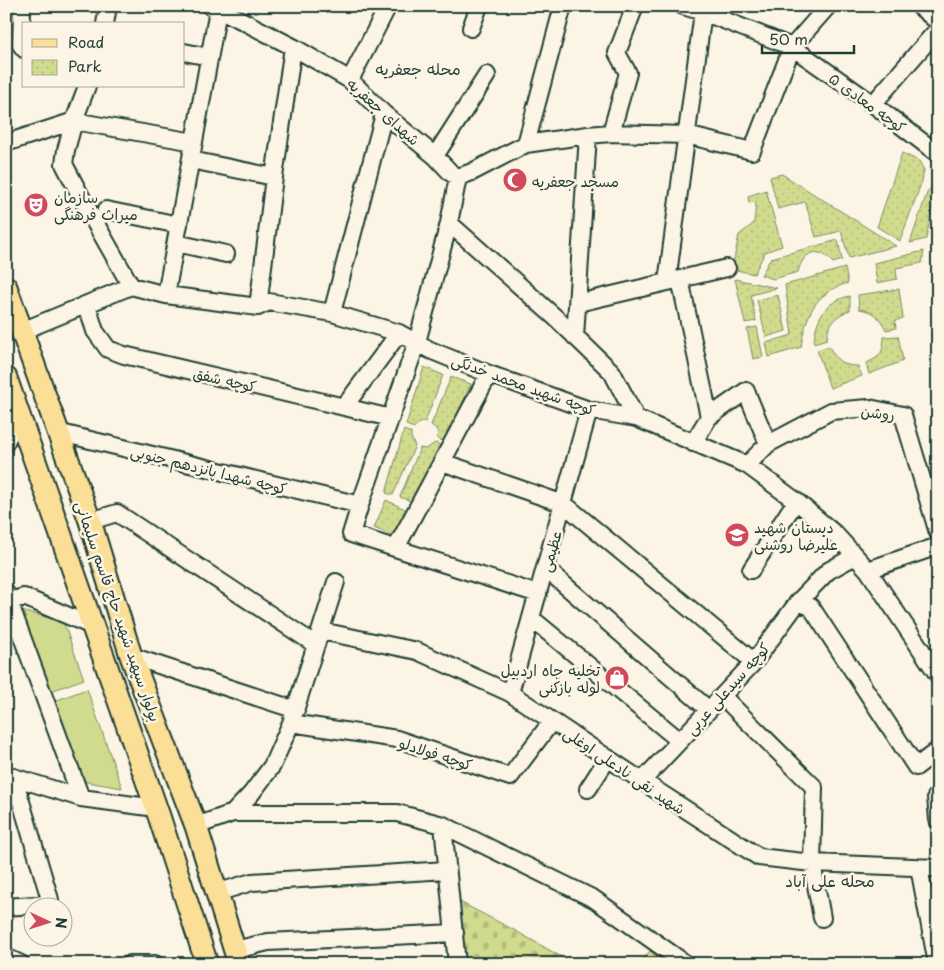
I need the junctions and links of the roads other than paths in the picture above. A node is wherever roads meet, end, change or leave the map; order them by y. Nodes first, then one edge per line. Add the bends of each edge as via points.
1 (22, 6) edge
2 (108, 6) edge
3 (388, 6) edge
4 (479, 6) edge
5 (563, 6) edge
6 (635, 6) edge
7 (684, 6) edge
8 (828, 6) edge
9 (919, 6) edge
10 (214, 8) edge
11 (705, 9) edge
12 (242, 13) edge
13 (105, 22) edge
14 (938, 22) edge
15 (471, 28) dead end
16 (938, 29) edge
17 (22, 46) edge
18 (293, 47) junction
19 (792, 47) junction
20 (185, 52) edge
21 (209, 57) junction
22 (486, 75) dead end
23 (350, 80) junction
24 (86, 88) edge
25 (873, 104) junction
26 (384, 114) junction
27 (74, 122) junction
28 (612, 133) junction
29 (588, 135) junction
30 (686, 135) junction
31 (194, 142) junction
32 (6, 144) edge
33 (526, 144) junction
34 (938, 154) edge
35 (435, 156) junction
36 (191, 160) junction
37 (465, 175) junction
38 (274, 177) junction
39 (106, 210) dead end
40 (449, 223) junction
41 (179, 224) junction
42 (176, 244) junction
43 (226, 254) dead end
44 (727, 268) dead end
45 (674, 280) junction
46 (130, 286) junction
47 (6, 287) edge
48 (166, 295) junction
49 (578, 303) junction
50 (87, 304) junction
51 (258, 307) junction
52 (332, 313) junction
53 (22, 331) junction
54 (399, 332) junction
55 (575, 337) junction
56 (417, 342) junction
57 (489, 374) junction
58 (7, 384) edge
59 (344, 407) junction
60 (589, 410) junction
61 (18, 413) junction
62 (709, 417) junction
63 (391, 418) junction
64 (636, 418) junction
65 (58, 432) junction
66 (6, 442) edge
67 (693, 443) junction
68 (768, 444) junction
69 (442, 462) junction
70 (747, 465) junction
71 (796, 501) junction
72 (564, 504) junction
73 (360, 505) junction
74 (90, 521) junction
75 (938, 533) edge
76 (938, 546) edge
77 (396, 548) junction
78 (855, 556) junction
79 (545, 568) junction
80 (751, 570) dead end
81 (868, 570) junction
82 (336, 582) dead end
83 (538, 594) junction
84 (7, 599) edge
85 (798, 602) junction
86 (531, 618) junction
87 (92, 626) junction
88 (318, 638) junction
89 (132, 656) junction
90 (754, 662) junction
91 (938, 675) edge
92 (510, 693) junction
93 (722, 696) junction
94 (709, 710) junction
95 (293, 717) junction
96 (552, 721) junction
97 (680, 741) junction
98 (938, 750) edge
99 (608, 758) junction
100 (10, 776) edge
101 (642, 781) junction
102 (588, 788) dead end
103 (936, 797) dead end
104 (81, 798) junction
105 (156, 808) junction
106 (233, 813) junction
107 (938, 820) edge
108 (443, 825) junction
109 (196, 826) junction
110 (812, 863) junction
111 (919, 867) junction
112 (938, 868) edge
113 (447, 870) junction
114 (216, 893) junction
115 (6, 907) edge
116 (822, 918) dead end
117 (454, 933) junction
118 (6, 957) edge
119 (240, 959) edge
120 (21, 964) edge
121 (130, 964) edge
122 (155, 964) edge
123 (207, 964) edge
124 (457, 964) edge
125 (686, 964) edge
126 (937, 964) edge

1 - 17 street
2 - 13 street
3 - 23 street
4 - 15 street
5 - 33 street
6 - 28 street via 617,53 628,73
7 - 11 street, کوچه معادی ۵
8 - 19 street
9 - 14 street
10 - 12 street, شهدای جعفریه
10 - 21 street
11 - 19 street, کوچه معادی ۵
11 - 30 street
12 - 18 street, شهدای جعفریه
16 - 25 street
18 - 23 street, شهدای جعفریه
18 - 38 street
19 - 25 street, کوچه معادی ۵
19 - 30 street via 752,152
20 - 21 street
21 - 31 street
22 - 35 street
23 - 26 street, شهدای جعفریه
24 - 27 street
25 - 34 street, کوچه معادی ۵
26 - 35 street, شهدای جعفریه
26 - 52 street
27 - 31 street
27 - 32 street
27 - 46 street via 64,164
28 - 29 street
28 - 30 street
29 - 33 street
29 - 49 street
30 - 45 street
31 - 36 street
33 - 37 street
35 - 37 street, شهدای جعفریه via 451,173
36 - 38 street
36 - 41 street
37 - 40 street
38 - 51 street
39 - 41 street
40 - 55 street
40 - 56 street
41 - 42 street
42 - 43 street
42 - 48 street
44 - 45 street
45 - 49 street
45 - 62 street
46 - 48 street, کوچه شهید محمد خدنگی
46 - 50 street
47 - 53 main road, بولوار سپهبد شهید حاج قاسم سلیمانی
48 - 51 street, کوچه شهید محمد خدنگی
49 - 55 street
50 - 53 street
50 - 59 street, کوچه شفق via 95,332 108,349
51 - 52 street, کوچه شهید محمد خدنگی via 269,302
52 - 54 street, کوچه شهید محمد خدنگی
53 - 65 main road, بولوار سپهبد شهید حاج قاسم سلیمانی
54 - 56 street, کوچه شهید محمد خدنگی
54 - 59 street
55 - 64 street via 612,372
56 - 57 street, کوچه شهید محمد خدنگی
56 - 63 street
57 - 60 street, کوچه شهید محمد خدنگی
57 - 69 street
58 - 61 main road, بولوار سپهبد شهید حاج قاسم سلیمانی
59 - 63 street, کوچه شفق
60 - 64 street, کوچه شهید محمد خدنگی
60 - 72 street, عظیمی
61 - 66 street
61 - 87 main road, بولوار سپهبد شهید حاج قاسم سلیمانی
62 - 67 street
62 - 68 street via 746,391
63 - 73 street
64 - 67 street, کوچه شهید محمد خدنگی
65 - 73 street, کوچه شهدا پانزدهم جنوبی
65 - 74 main road, بولوار سپهبد شهید حاج قاسم سلیمانی
67 - 70 street, کوچه شهید محمد خدنگی
68 - 70 street, روشن
68 - 75 street, روشن via 831,411 868,408 903,415
69 - 72 street
69 - 77 street
70 - 71 street, کوچه شهید محمد خدنگی
71 - 78 street, کوچه شهید محمد خدنگی
71 - 80 street
72 - 79 street, عظیمی
72 - 90 street
73 - 77 street via 351,534
74 - 88 street via 117,513
74 - 89 main road, بولوار سپهبد شهید حاج قاسم سلیمانی
76 - 81 street
77 - 83 street
78 - 81 street, کوچه شهید محمد خدنگی
78 - 85 street, کوچه سیدعلی عربی via 828,571
79 - 83 street, عظیمی
79 - 94 street
81 - 91 street, کوچه شهید محمد خدنگی
82 - 88 street
83 - 86 street, عظیمی
84 - 87 street via 24,597
84 - 104 street
85 - 90 street, کوچه سیدعلی عربی
85 - 98 street via 811,607 916,767
86 - 92 street, عظیمی
86 - 97 street
87 - 105 main road, بولوار سپهبد شهید حاج قاسم سلیمانی
88 - 92 street, شهید نقی نادعلی اوغلی via 417,651
88 - 95 street
89 - 95 street
89 - 109 main road, بولوار سپهبد شهید حاج قاسم سلیمانی
90 - 93 street, کوچه سیدعلی عربی
92 - 96 street, شهید نقی نادعلی اوغلی
93 - 94 street, کوچه سیدعلی عربی
93 - 110 street via 814,787
94 - 97 street, کوچه سیدعلی عربی
95 - 96 street, کوچه فولادلو via 397,739 510,777
95 - 106 street via 272,766
96 - 99 street, شهید نقی نادعلی اوغلی
97 - 101 street, کوچه سیدعلی عربی
99 - 101 street, شهید نقی نادعلی اوغلی
99 - 102 street
100 - 104 street
100 - 115 street via 50,900 47,904
101 - 110 street, شهید نقی نادعلی اوغلی via 759,857
103 - 107 street
104 - 105 street
105 - 123 main road, بولوار سپهبد شهید حاج قاسم سلیمانی
106 - 108 street via 397,813
106 - 109 street
108 - 113 street
108 - 125 street via 594,899
109 - 114 main road, بولوار سپهبد شهید حاج قاسم سلیمانی
110 - 111 street, شهید نقی نادعلی اوغلی
110 - 116 street
111 - 112 street, شهید نقی نادعلی اوغلی
111 - 126 street
113 - 114 street via 252,882
113 - 117 street
114 - 119 main road, بولوار سپهبد شهید حاج قاسم سلیمانی
117 - 119 street via 268,942
117 - 124 street
118 - 120 street
121 - 122 street

